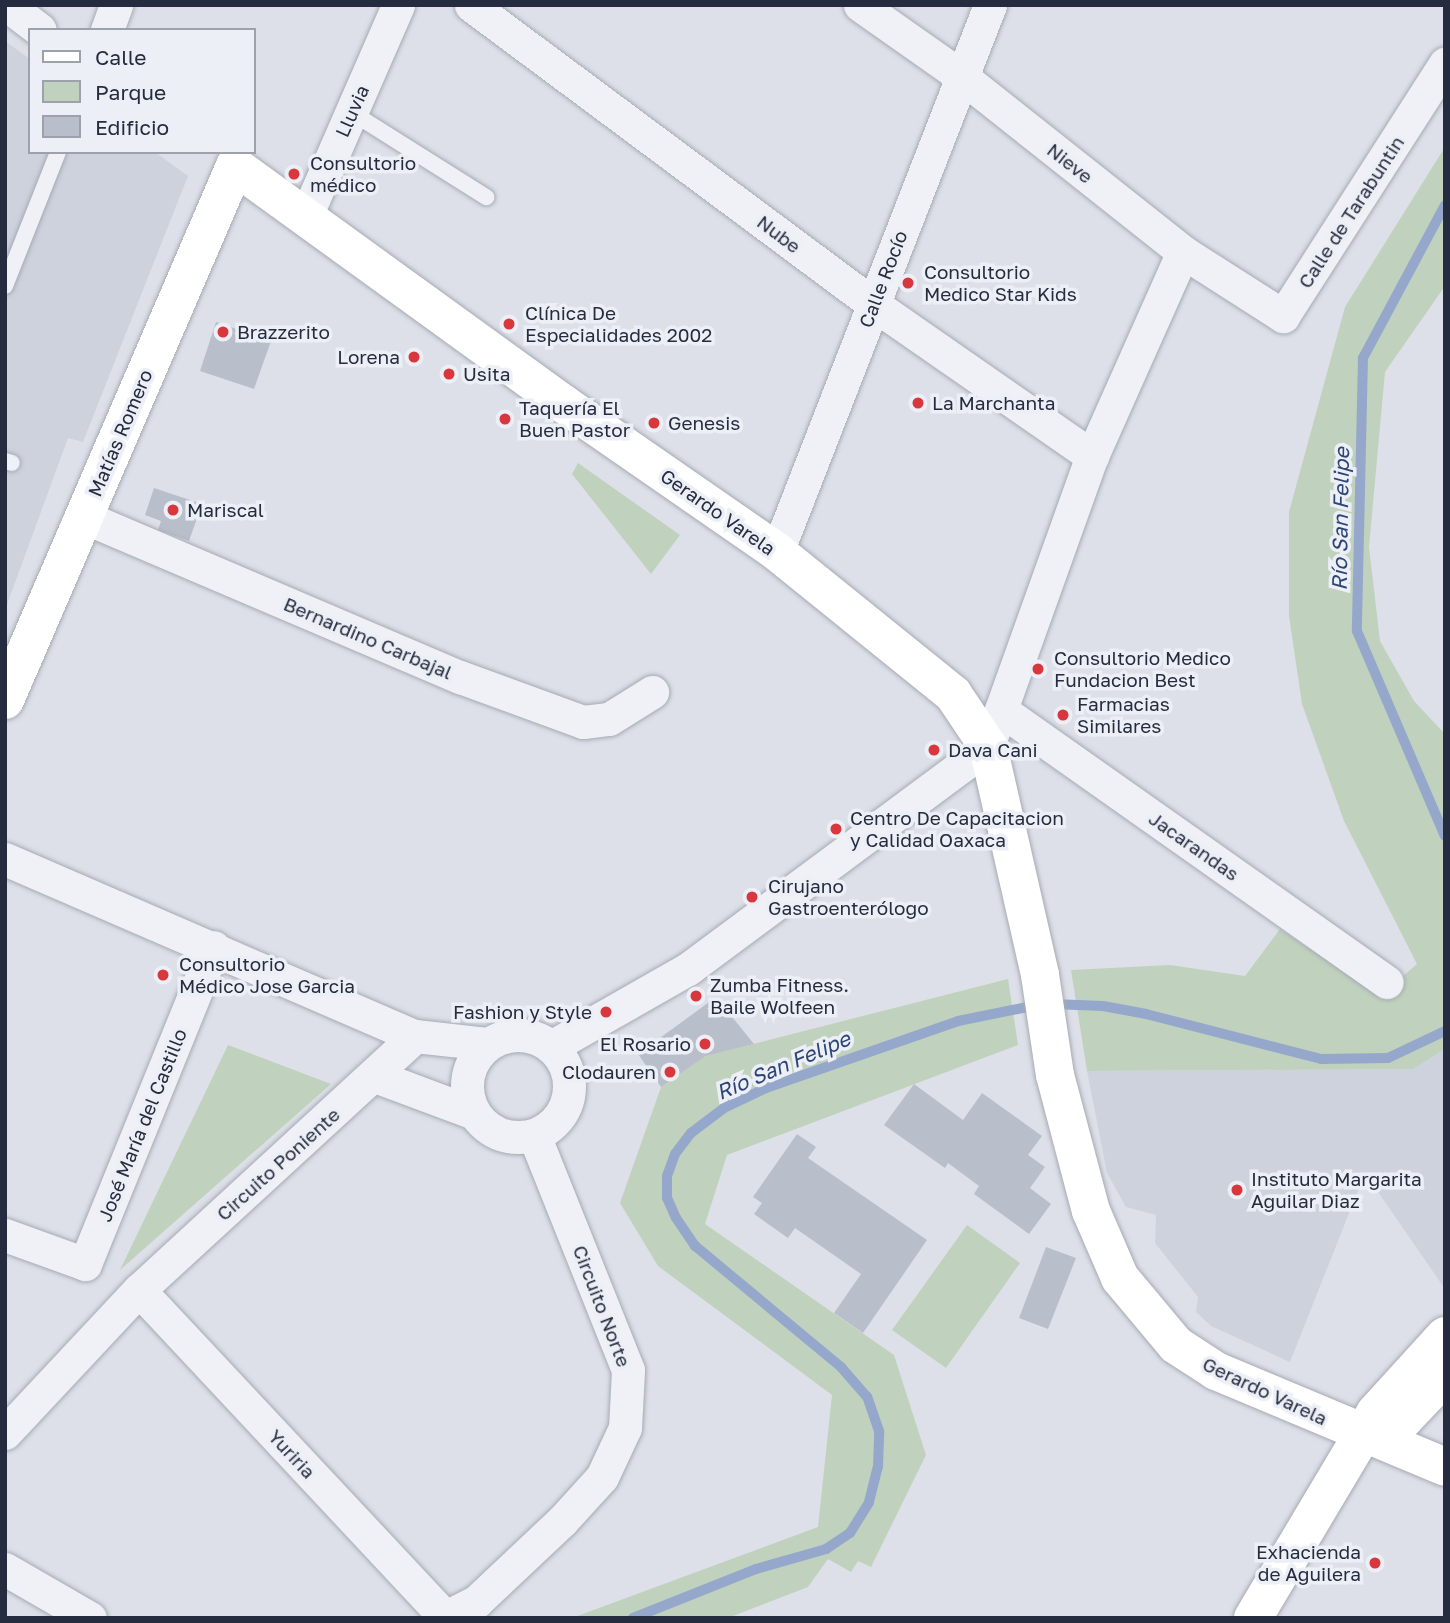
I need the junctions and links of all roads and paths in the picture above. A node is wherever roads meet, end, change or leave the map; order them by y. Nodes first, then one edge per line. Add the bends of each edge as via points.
1 (7, 5) edge
2 (116, 5) edge
3 (398, 5) edge
4 (471, 5) edge
5 (860, 5) edge
6 (990, 5) edge
7 (37, 28) edge
8 (108, 28) edge
9 (1445, 64) edge
10 (961, 76) junction
11 (351, 112) junction
12 (57, 154) edge
13 (225, 159) edge
14 (486, 197) dead end
15 (306, 216) junction
16 (1183, 252) junction
17 (5, 286) edge
18 (873, 304) junction
19 (1283, 316) joint
20 (1092, 457) junction
21 (84, 517) junction
22 (777, 552) junction
23 (652, 692) dead end
24 (5, 700) edge
25 (1001, 710) junction
26 (988, 746) junction
27 (5, 859) edge
28 (214, 947) junction
29 (1387, 982) dead end
30 (415, 1036) junction
31 (487, 1044) junction
32 (551, 1047) junction
33 (375, 1076) junction
34 (474, 1113) junction
35 (534, 1135) junction
36 (5, 1235) edge
37 (139, 1290) junction
38 (1445, 1336) edge
39 (1445, 1376) edge
40 (5, 1433) edge
41 (1362, 1434) junction
42 (1445, 1468) edge
43 (5, 1569) edge
44 (90, 1618) edge
45 (445, 1618) edge
46 (1253, 1618) edge

1 - 7 street
2 - 8 street
3 - 11 street, Lluvia
4 - 18 street, Nube
5 - 10 street, Nieve
6 - 10 street, Calle Rocío
9 - 19 street, Calle de Tarabuntin
10 - 16 street, Nieve
10 - 18 street, Calle Rocío
11 - 14 lane
11 - 15 street, Lluvia
12 - 17 lane
13 - 15 main road, Gerardo Varela
13 - 21 main road, Matías Romero
15 - 22 main road, Gerardo Varela
16 - 19 street, Nieve
16 - 20 street
18 - 20 street, Nube
18 - 22 street, Calle Rocío
20 - 25 street
21 - 23 street, Bernardino Carbajal via 425,662 583,722 609,719
21 - 24 main road, Matías Romero
22 - 26 main road, Gerardo Varela via 953,694
25 - 26 street
25 - 29 street, Jacarandas
26 - 32 street via 688,969
26 - 41 main road, Gerardo Varela via 1040,975 1055,1075 1091,1211 1120,1278 1176,1345 1248,1386
27 - 28 street
28 - 30 street
28 - 36 street, José María del Castillo via 85,1264
30 - 31 street
30 - 33 street, Circuito Poniente
31 - 32 street via 511,1035 532,1037
31 - 34 street via 471,1064 466,1089
32 - 35 street via 565,1064 570,1085 566,1106 553,1124
33 - 34 street
33 - 37 street, Circuito Poniente
34 - 35 street via 492,1131 513,1137
35 - 45 street, Circuito Norte via 628,1370 625,1428 602,1478 562,1521 477,1601
37 - 40 street, Circuito Poniente
37 - 45 street, Yuriria
38 - 41 main road via 1390,1395
39 - 41 main road via 1404,1419
41 - 42 main road, Gerardo Varela
41 - 46 main road
43 - 44 street

